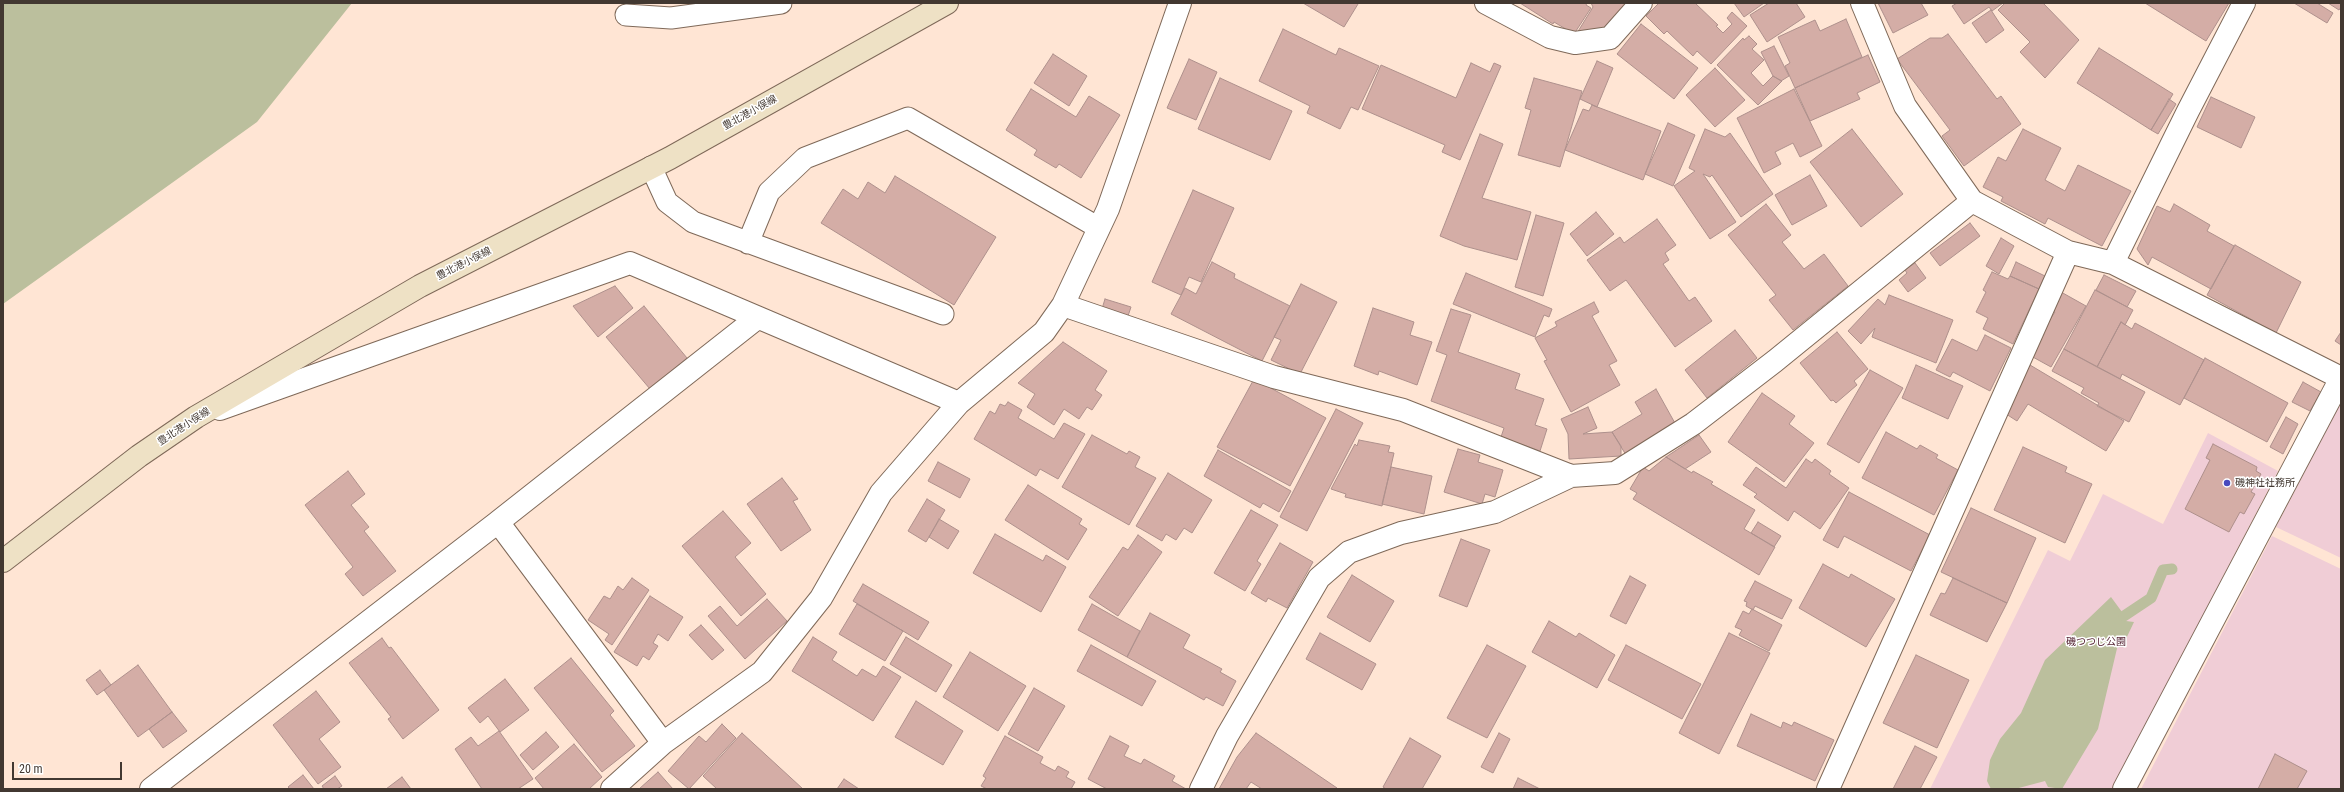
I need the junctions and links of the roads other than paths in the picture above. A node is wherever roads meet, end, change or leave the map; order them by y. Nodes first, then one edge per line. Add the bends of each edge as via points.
1 (780, 3) edge
2 (947, 3) edge
3 (1180, 3) edge
4 (1486, 3) edge
5 (1641, 3) edge
6 (1862, 3) edge
7 (2244, 3) edge
8 (626, 15) dead end
9 (652, 167) junction
10 (1972, 201) junction
11 (1099, 228) junction
12 (748, 243) junction
13 (2068, 252) junction
14 (2113, 263) junction
15 (1063, 305) junction
16 (943, 314) dead end
17 (757, 318) junction
18 (2341, 378) edge
19 (960, 403) junction
20 (196, 417) junction
21 (1571, 476) junction
22 (498, 522) junction
23 (3, 561) edge
24 (663, 743) junction
25 (151, 789) edge
26 (612, 789) edge
27 (1201, 789) edge
28 (1828, 789) edge
29 (2124, 789) edge

1 - 8 lane via 671,18
2 - 9 main road, 豊北港小俣線
3 - 11 street via 1108,209
4 - 5 street via 1550,37 1574,43 1610,38
6 - 10 street via 1905,106
7 - 14 street
9 - 12 lane via 667,202 693,222
9 - 20 main road, 豊北港小俣線 via 420,286
10 - 13 street
10 - 21 street via 1693,424 1615,473
11 - 12 lane via 908,118 805,158 770,192
11 - 15 street
12 - 16 lane
13 - 14 street
13 - 28 street
14 - 18 street
15 - 19 street via 1044,332
15 - 21 street via 1274,377 1404,410
17 - 19 street
17 - 20 street via 630,264
17 - 22 street
18 - 29 street
19 - 24 street via 881,493 821,598 762,672
20 - 23 main road, 豊北港小俣線 via 139,456
21 - 27 street via 1495,512 1401,533 1348,552 1320,578 1227,736
22 - 24 street
22 - 25 street
24 - 26 street

